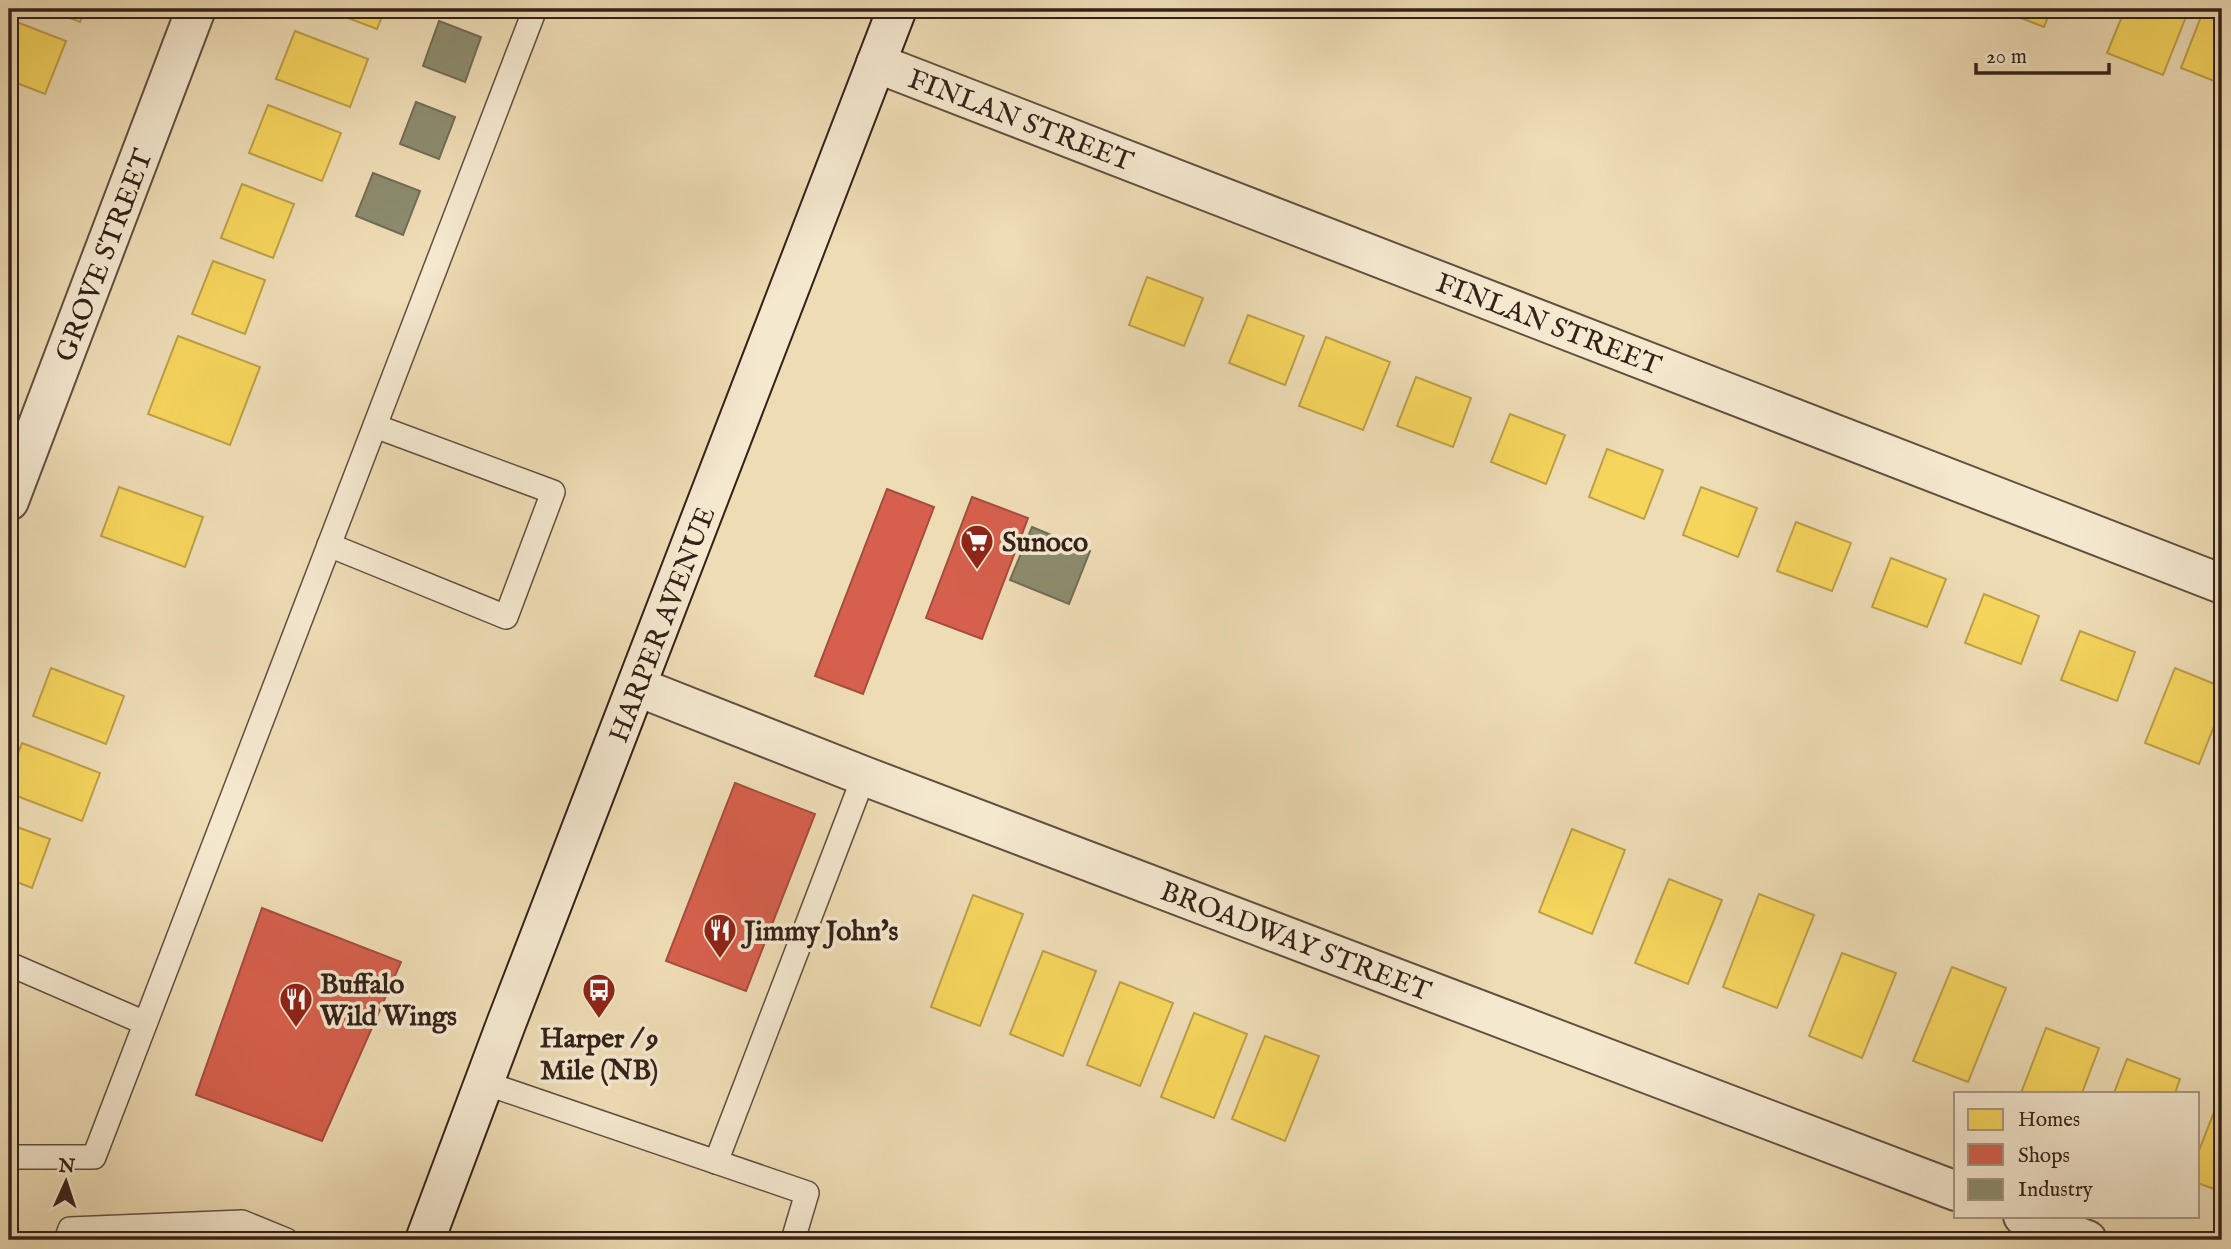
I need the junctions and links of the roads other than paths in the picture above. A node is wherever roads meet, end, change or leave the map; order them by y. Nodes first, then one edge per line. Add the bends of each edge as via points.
1 (196, 9) edge
2 (535, 9) edge
3 (897, 9) edge
4 (877, 63) junction
5 (375, 426) junction
6 (9, 501) edge
7 (329, 545) junction
8 (2222, 584) edge
9 (638, 687) junction
10 (864, 776) junction
11 (9, 964) edge
12 (145, 1023) junction
13 (485, 1083) junction
14 (9, 1157) edge
15 (716, 1162) junction
16 (1954, 1190) edge
17 (2028, 1218) edge
18 (66, 1240) edge
19 (286, 1240) edge
20 (425, 1240) edge
21 (793, 1240) edge
22 (2087, 1240) edge

1 - 6 street, GROVE STREET
2 - 5 lane
3 - 4 street, HARPER AVENUE
4 - 8 street, FINLAN STREET
4 - 9 street, HARPER AVENUE
5 - 7 lane
5 - 7 lane via 553,492 506,617
7 - 12 lane
9 - 10 street, BROADWAY STREET
9 - 13 street, HARPER AVENUE
10 - 15 lane
10 - 16 street, BROADWAY STREET
11 - 12 lane
12 - 14 lane via 94,1157
13 - 15 lane
13 - 20 street, HARPER AVENUE
15 - 21 lane via 807,1193
17 - 22 street
18 - 19 lane via 70,1229 242,1222

